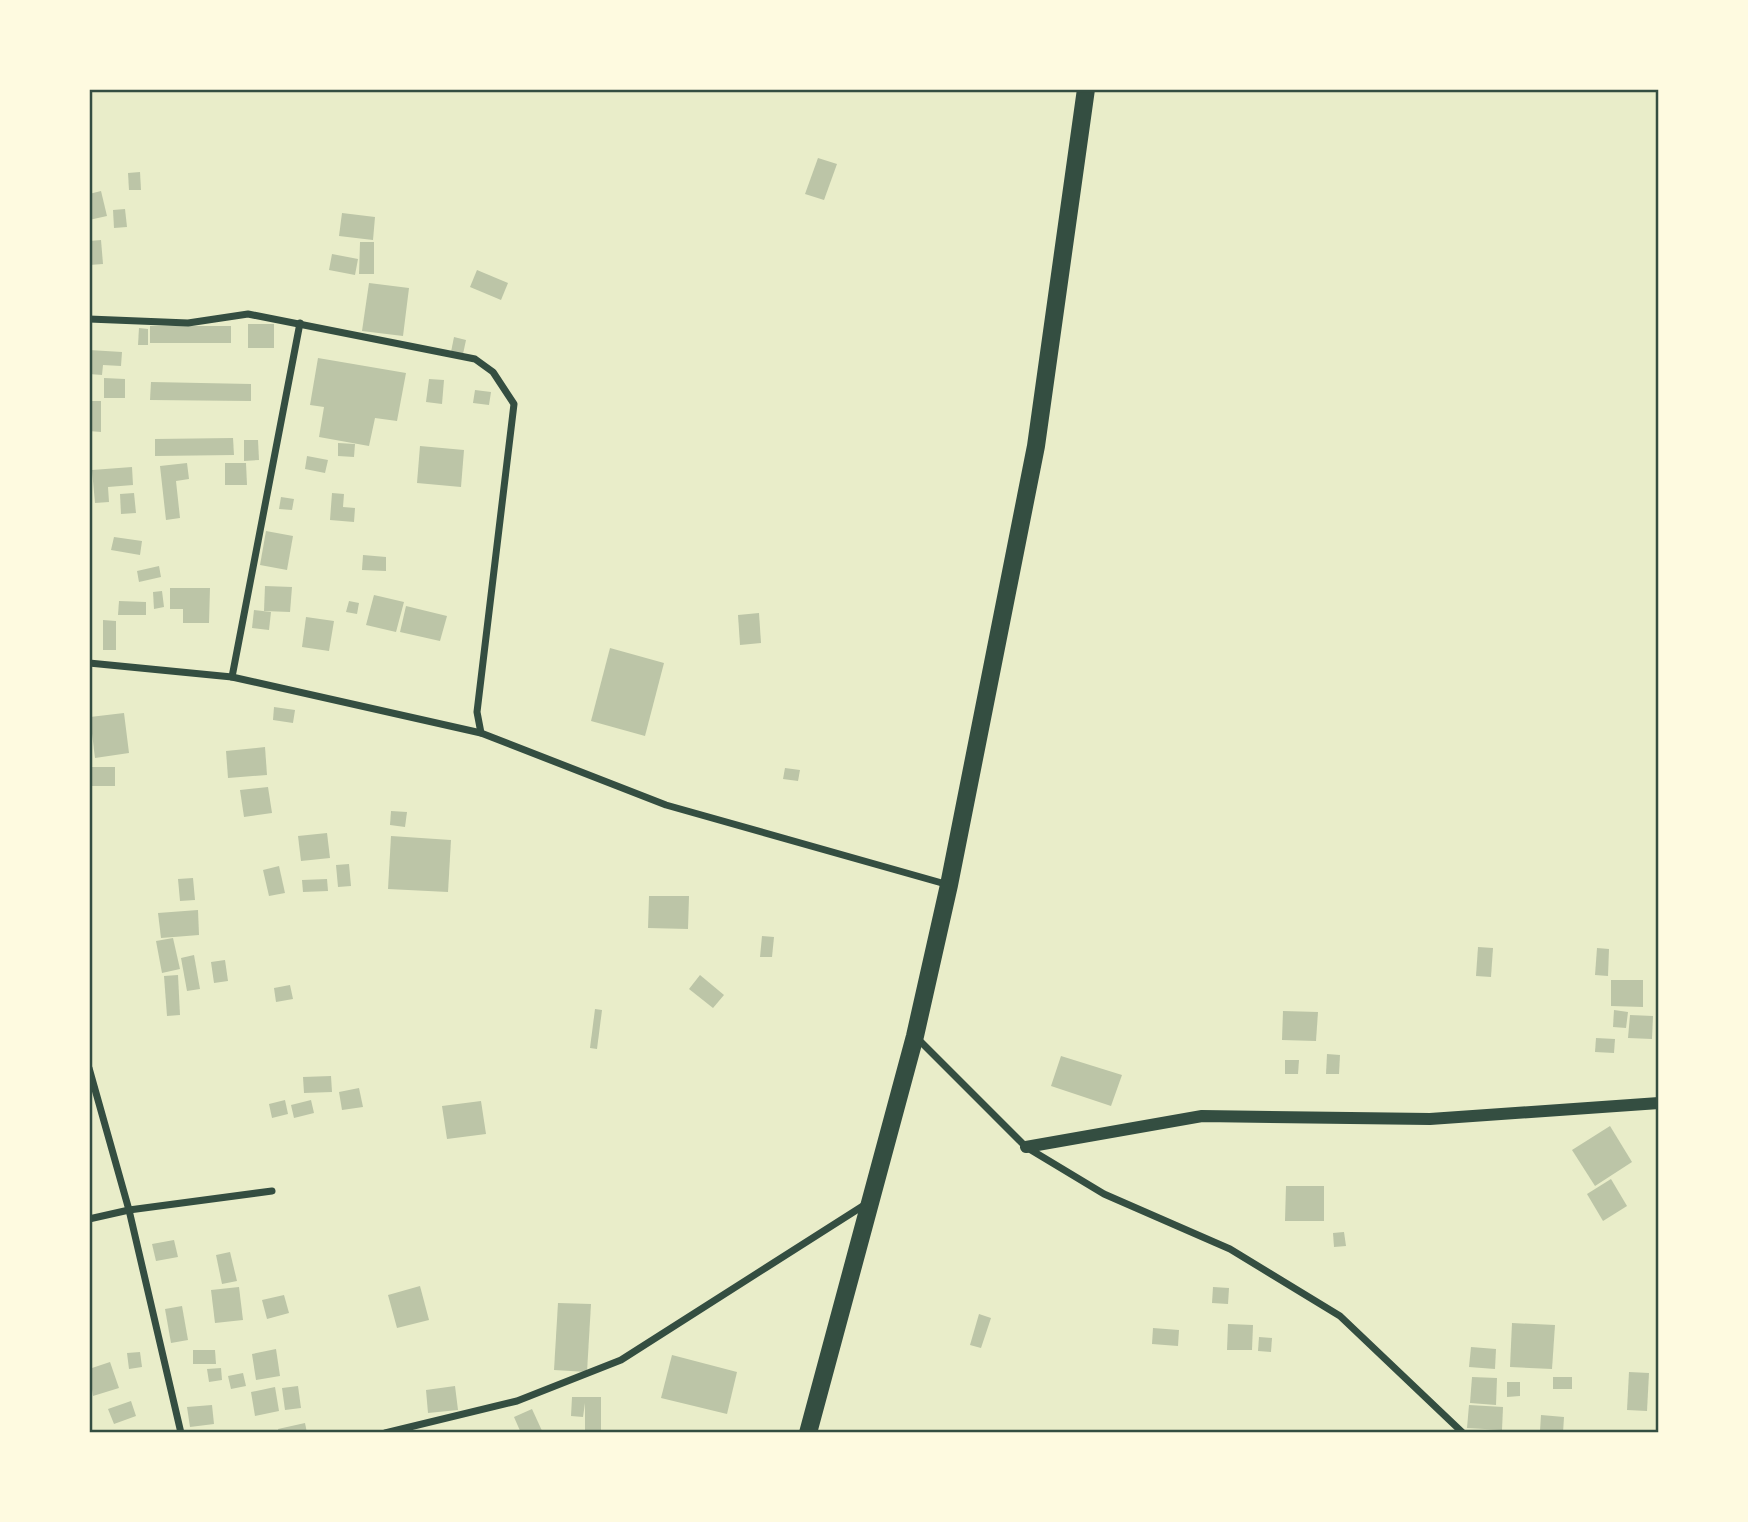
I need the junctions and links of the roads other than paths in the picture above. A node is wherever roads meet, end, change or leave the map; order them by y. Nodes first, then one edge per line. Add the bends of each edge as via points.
1 (1086, 89) edge
2 (89, 320) edge
3 (300, 323) junction
4 (89, 663) edge
5 (232, 677) junction
6 (481, 733) junction
7 (949, 885) junction
8 (915, 1036) junction
9 (89, 1068) edge
10 (90, 1079) edge
11 (1659, 1103) edge
12 (1026, 1147) junction
13 (272, 1191) dead end
14 (870, 1201) junction
15 (129, 1210) junction
16 (89, 1219) edge
17 (181, 1433) edge
18 (385, 1433) edge
19 (808, 1433) edge
20 (1464, 1433) edge

1 - 7 main road via 1036,446
2 - 3 street via 188,323 248,314
3 - 5 street
3 - 6 street via 475,359 493,372 514,404 477,712
4 - 5 street
5 - 6 street
6 - 7 street via 666,805
7 - 8 main road
8 - 12 street
8 - 14 main road
9 - 10 street
10 - 15 street
11 - 12 street via 1430,1119 1202,1116
12 - 20 street via 1104,1194 1230,1249 1340,1316
13 - 15 street
14 - 18 street via 621,1360 517,1401
14 - 19 main road
15 - 16 street
15 - 17 street

